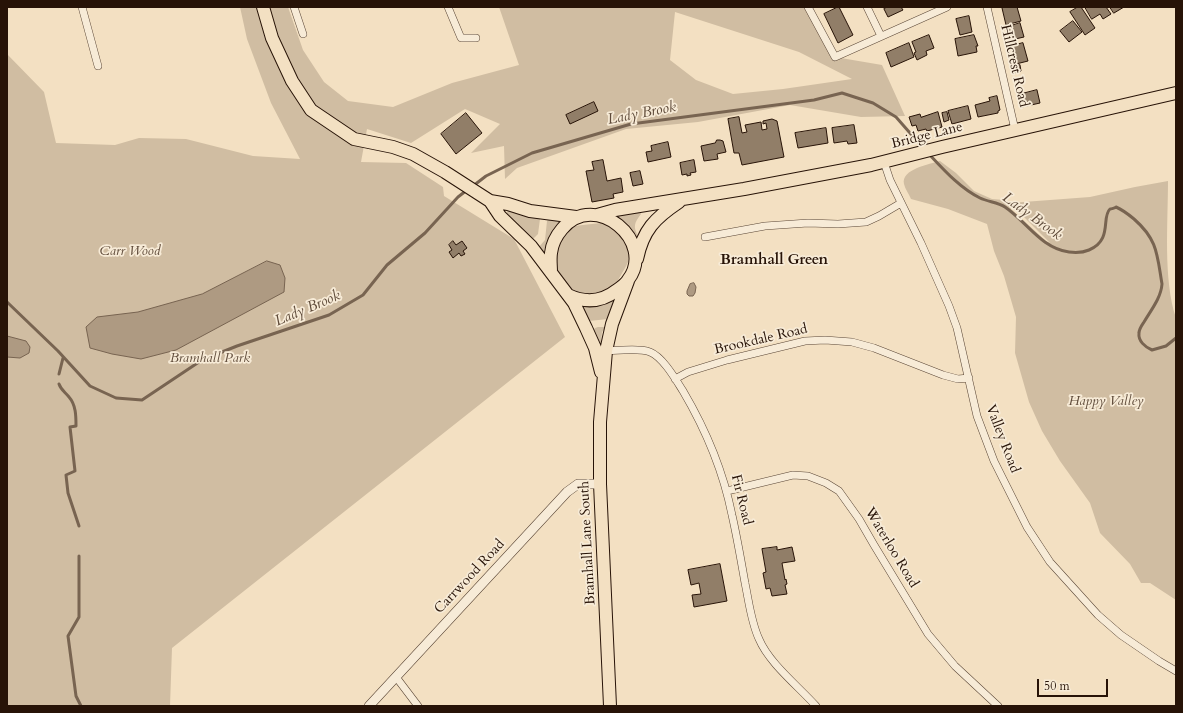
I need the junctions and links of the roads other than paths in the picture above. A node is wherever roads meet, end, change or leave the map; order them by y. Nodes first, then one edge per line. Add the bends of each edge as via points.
1 (82, 7) edge
2 (263, 7) edge
3 (294, 7) edge
4 (448, 7) edge
5 (808, 7) edge
6 (867, 7) edge
7 (948, 7) edge
8 (987, 7) edge
9 (303, 34) dead end
10 (880, 36) junction
11 (476, 38) dead end
12 (98, 66) dead end
13 (1176, 93) edge
14 (1015, 130) junction
15 (884, 162) junction
16 (486, 198) junction
17 (683, 199) junction
18 (901, 203) junction
19 (597, 215) junction
20 (576, 217) junction
21 (705, 237) dead end
22 (635, 265) junction
23 (551, 272) junction
24 (628, 281) junction
25 (568, 295) junction
26 (600, 349) junction
27 (969, 378) junction
28 (675, 379) junction
29 (600, 484) junction
30 (727, 491) junction
31 (1176, 671) edge
32 (396, 677) junction
33 (811, 704) edge
34 (369, 706) edge
35 (418, 706) edge
36 (610, 706) edge
37 (998, 706) edge

1 - 12 street
2 - 16 main road via 272,38 292,81 312,110 354,138 413,154
3 - 9 street
4 - 11 street via 461,38
5 - 10 street via 834,57
6 - 10 street
7 - 10 street
8 - 14 street, Hillcrest Road
13 - 14 main road, Bridge Lane
14 - 15 main road, Bridge Lane
15 - 17 main road, Bridge Lane
15 - 18 street, Valley Road
16 - 20 main road via 530,211
16 - 23 main road via 500,216 531,246
17 - 19 main road, Bridge Lane
17 - 22 main road, Bridge Lane via 656,219 640,245
18 - 21 street via 866,222 765,226
18 - 27 street, Valley Road via 949,306
19 - 20 main road
19 - 22 main road via 614,222 624,230 635,252
20 - 23 main road via 565,225 553,241 550,254
22 - 24 main road
23 - 25 main road
24 - 25 main road via 610,295 597,300 578,299
24 - 26 main road, Bramhall Lane South
25 - 26 main road, Bramhall Lane South
26 - 28 street, Fir Road via 650,352
26 - 29 main road, Bramhall Lane South via 603,379
27 - 28 street, Brookdale Road via 958,379 852,342 825,340 805,341 727,360 688,372
27 - 31 street, Valley Road via 977,416 992,455 1024,522 1042,551 1090,607 1112,628 1153,658
28 - 30 street, Fir Road via 706,435
29 - 32 street, Carrwood Road via 578,484 567,492
29 - 36 main road, Bramhall Lane South
30 - 33 street, Fir Road via 758,639 765,651
30 - 37 street, Waterloo Road via 793,475 808,476 839,491 860,519 928,634 956,666
32 - 34 street, Carrwood Road
32 - 35 street

